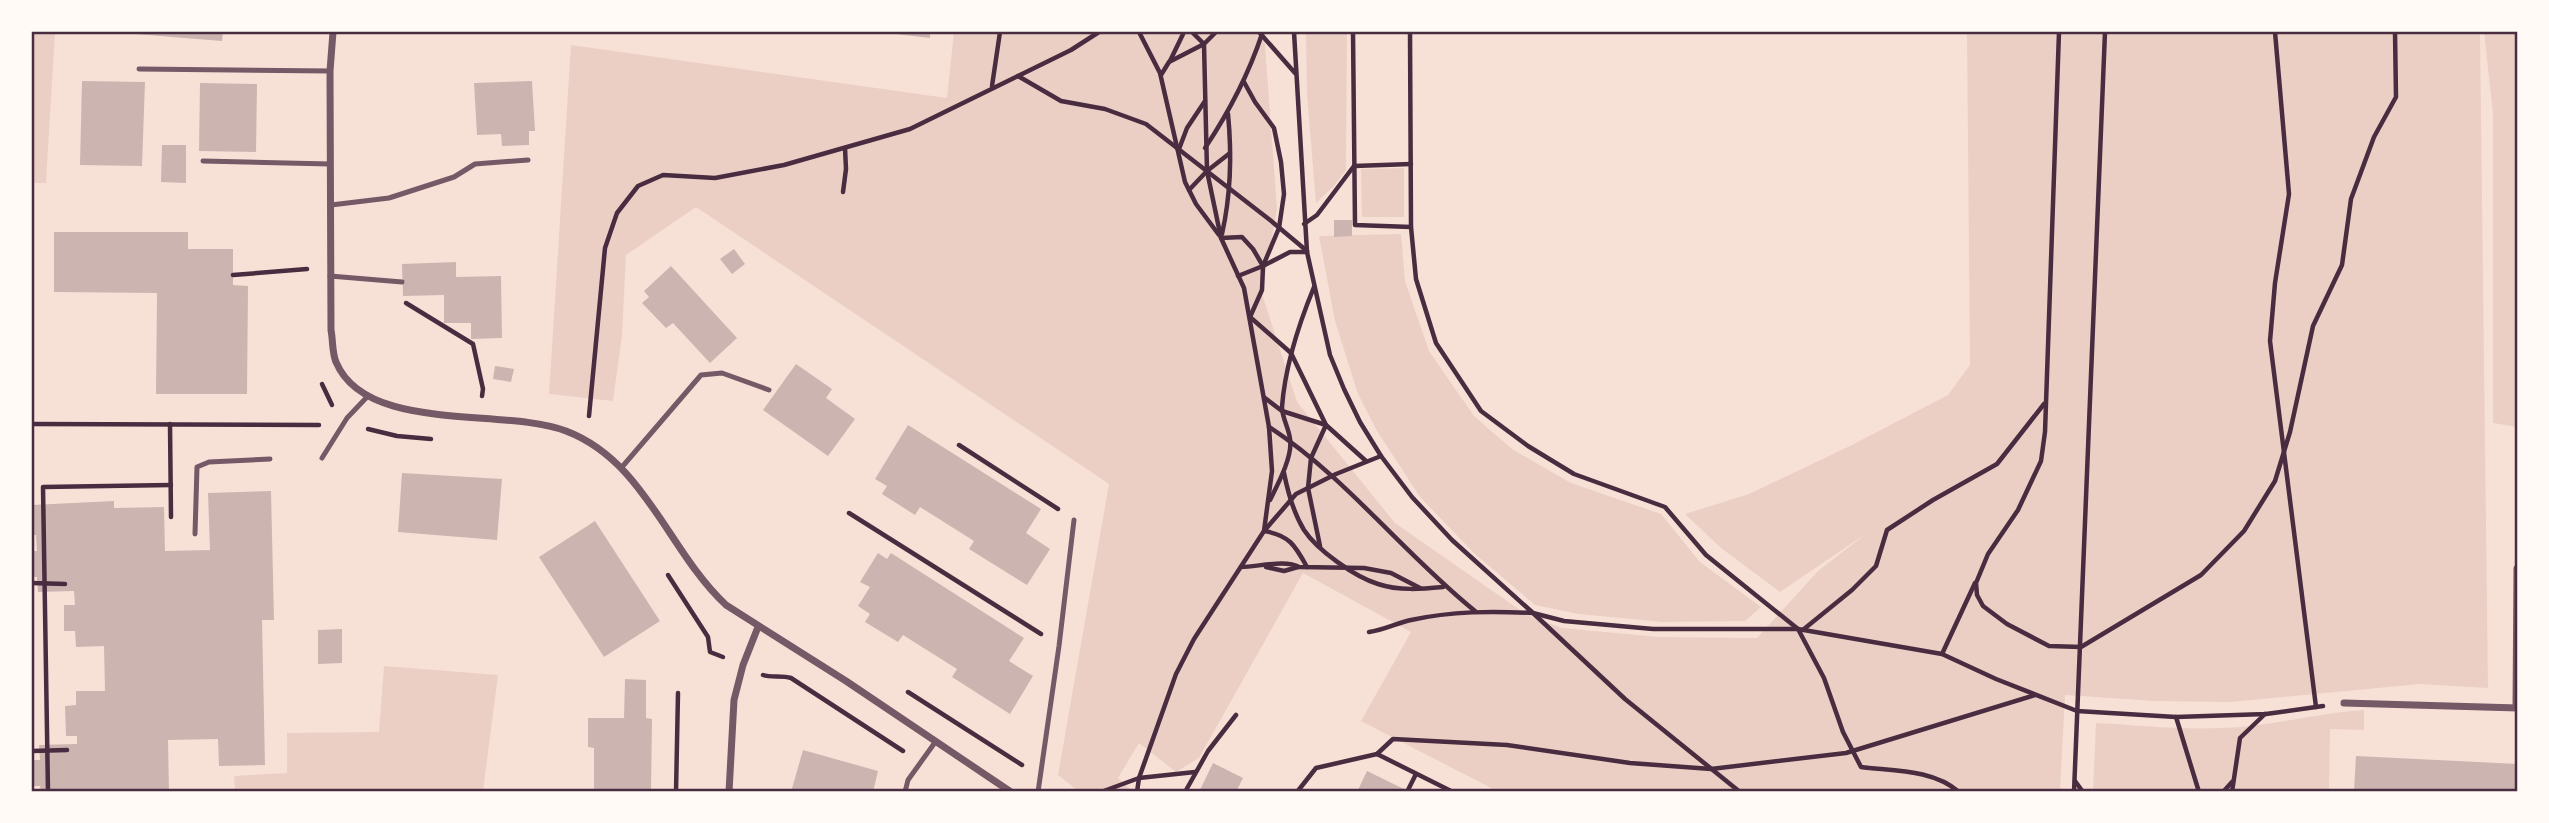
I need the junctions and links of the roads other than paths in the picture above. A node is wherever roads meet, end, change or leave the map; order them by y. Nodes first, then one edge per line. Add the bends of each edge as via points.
1 (333, 32) edge
2 (139, 69) dead end
3 (330, 71) junction
4 (528, 160) dead end
5 (203, 161) dead end
6 (330, 164) junction
7 (331, 205) junction
8 (330, 276) junction
9 (402, 282) dead end
10 (769, 390) dead end
11 (367, 397) junction
12 (322, 458) dead end
13 (270, 459) dead end
14 (622, 467) junction
15 (1074, 520) road end
16 (195, 534) dead end
17 (2516, 568) edge
18 (758, 627) junction
19 (2344, 703) road end
20 (2516, 708) edge
21 (936, 741) junction
22 (729, 792) edge
23 (905, 792) edge
24 (1011, 792) edge
25 (1038, 792) edge

1 - 3 street
2 - 3 lane
3 - 6 street
4 - 7 lane via 475,164 454,177 389,198
5 - 6 lane
6 - 7 street
7 - 8 street
8 - 9 lane
8 - 11 street via 335,361 348,381
10 - 14 lane via 722,373 701,375
11 - 12 lane via 347,418
11 - 14 street via 394,408 548,424 583,438
13 - 16 lane via 209,462 197,467
14 - 18 street via 710,590
15 - 25 lane
17 - 20 lane
18 - 21 street
18 - 22 street via 734,700
19 - 20 street
21 - 23 lane via 908,780
21 - 24 street

